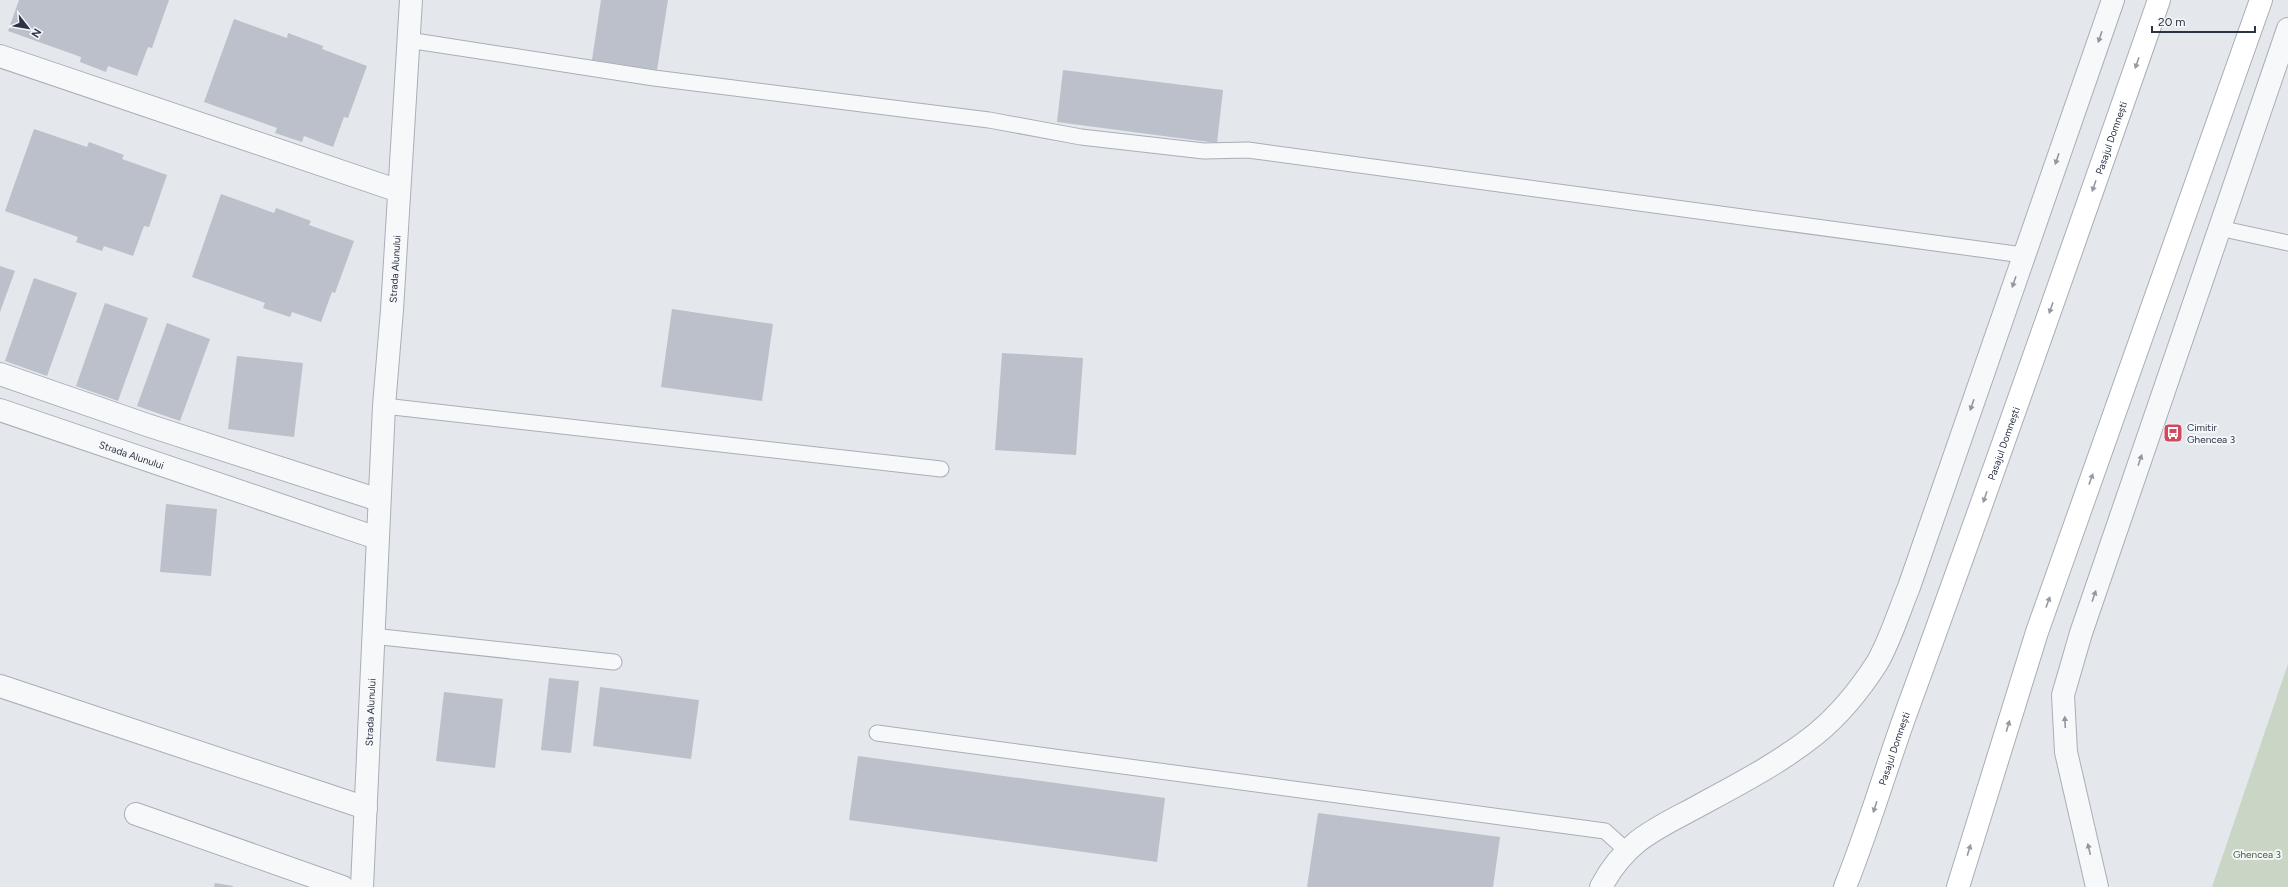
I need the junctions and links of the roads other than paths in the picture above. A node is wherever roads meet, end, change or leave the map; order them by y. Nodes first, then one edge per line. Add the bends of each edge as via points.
1 (411, 0) edge
2 (2114, 0) edge
3 (2160, 0) edge
4 (2261, 0) edge
5 (2288, 29) edge
6 (408, 40) junction
7 (0, 56) edge
8 (399, 191) junction
9 (2219, 228) junction
10 (2288, 243) edge
11 (2023, 255) junction
12 (0, 374) edge
13 (384, 406) junction
14 (0, 410) edge
15 (941, 469) dead end
16 (379, 500) junction
17 (377, 538) junction
18 (372, 636) junction
19 (614, 662) dead end
20 (0, 686) edge
21 (877, 733) dead end
22 (366, 808) junction
23 (136, 814) dead end
24 (1626, 850) junction
25 (343, 887) edge
26 (362, 887) edge
27 (1601, 887) edge
28 (1845, 887) edge
29 (1958, 887) edge
30 (2097, 887) edge

1 - 6 street, Strada Alunului
2 -> 11 street
3 -> 28 main road, Pasajul Domnești via 1954,586 1905,716 1866,836
29 -> 4 main road via 2037,632
5 - 9 street
6 - 8 street, Strada Alunului
6 - 11 lane via 654,78 989,120 1081,137 1204,151 1248,150
7 - 8 street
8 - 13 street, Strada Alunului
9 - 10 lane
30 -> 9 street via 2066,752 2063,695 2081,633
11 -> 24 street via 1909,587 1877,662 1850,700 1816,734 1758,773 1657,827
12 - 16 street via 147,425
13 - 15 lane
13 - 16 street, Strada Alunului
14 - 17 street, Strada Alunului
16 - 17 street, Strada Alunului
17 - 18 street, Strada Alunului
18 - 19 lane
18 - 22 street, Strada Alunului
20 - 22 street
21 - 24 lane via 1605,831
22 - 26 street, Strada Alunului
23 - 25 street
24 - 27 street

